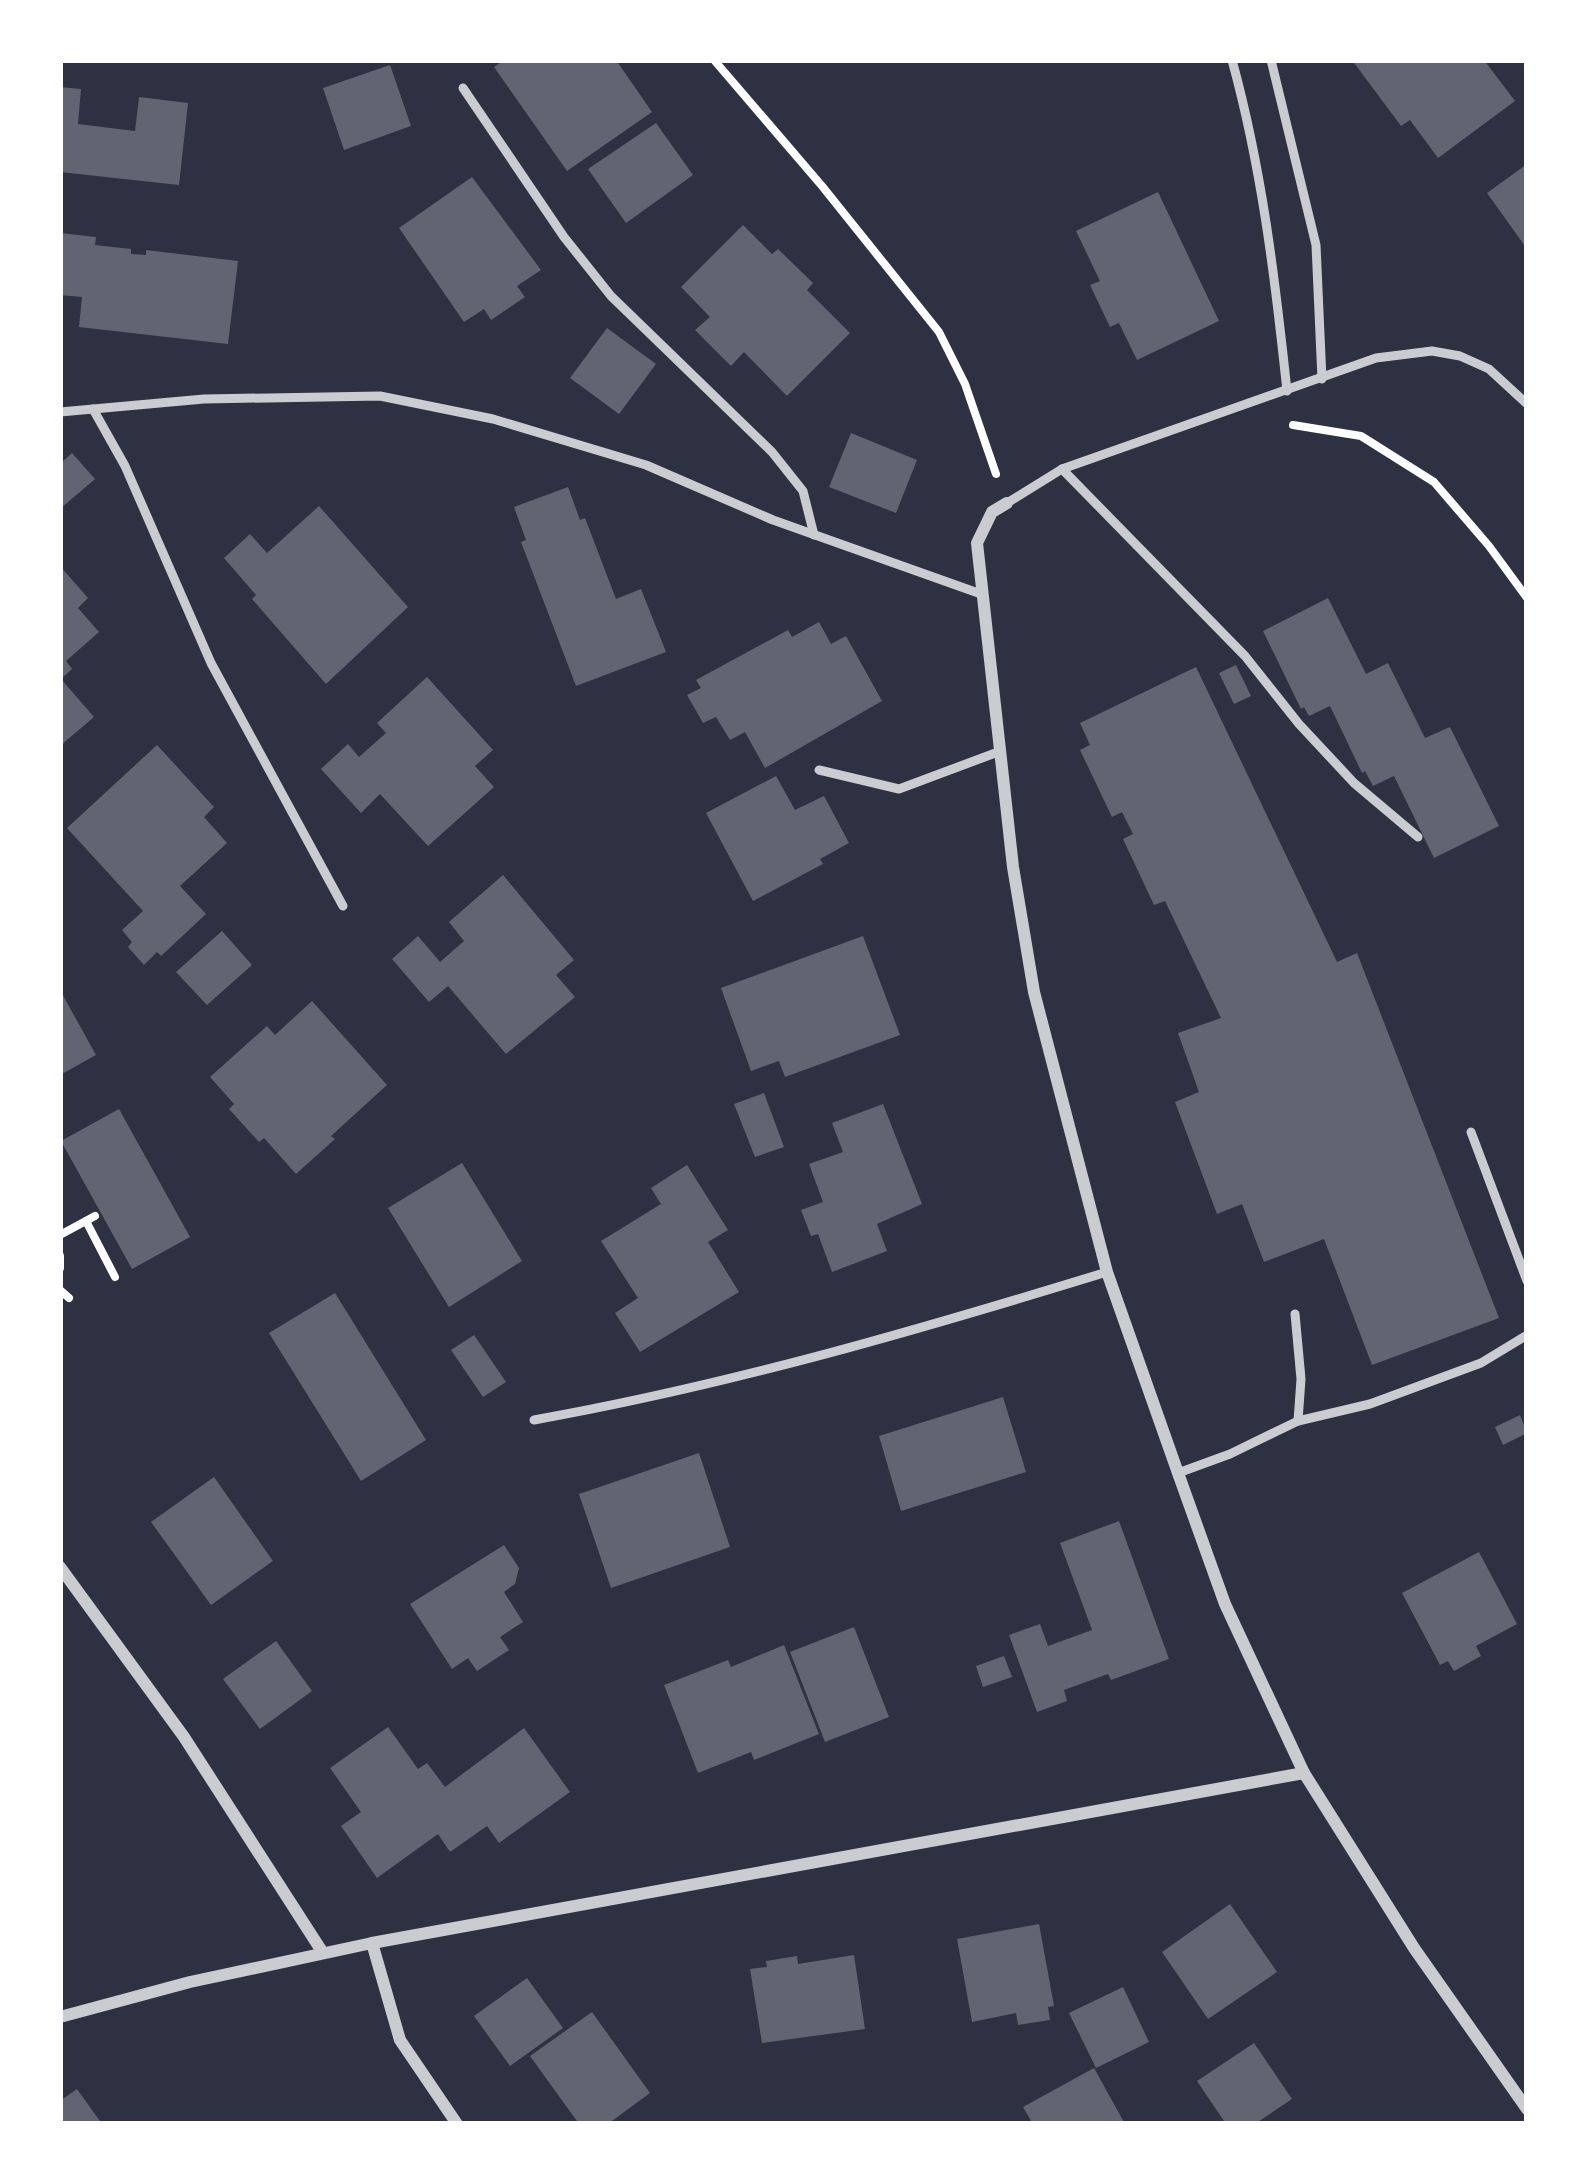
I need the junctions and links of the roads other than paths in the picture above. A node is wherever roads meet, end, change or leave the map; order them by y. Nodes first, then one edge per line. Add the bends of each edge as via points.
1 (1232, 60) edge
2 (1271, 60) edge
3 (463, 88) dead end
4 (1322, 379) junction
5 (1287, 391) junction
6 (1527, 404) edge
7 (93, 409) junction
8 (60, 412) edge
9 (1062, 470) junction
10 (1006, 503) joint
11 (814, 535) junction
12 (981, 594) junction
13 (998, 752) junction
14 (819, 770) dead end
15 (1418, 837) dead end
16 (343, 905) dead end
17 (1471, 1132) dead end
18 (1107, 1272) junction
19 (1527, 1281) edge
20 (1295, 1313) dead end
21 (1527, 1335) edge
22 (534, 1420) dead end
23 (1298, 1421) junction
24 (1178, 1473) junction
25 (60, 1567) edge
26 (1304, 1773) junction
27 (372, 1943) junction
28 (323, 1953) junction
29 (60, 2018) edge
30 (1527, 2108) edge
31 (458, 2124) edge

1 - 5 lane via 1271,236
2 - 4 lane via 1316,245
3 - 11 lane via 611,296 803,490
4 - 5 lane
4 - 6 lane via 1376,358 1432,351 1489,369
5 - 9 lane
7 - 8 lane
7 - 11 lane via 380,396 493,419 646,465
7 - 16 lane via 211,663
9 - 10 lane
9 - 15 lane via 1245,656 1354,783
10 - 12 street via 992,512 977,543
11 - 12 lane
12 - 13 street
13 - 14 lane via 899,789
13 - 18 street via 1034,992
17 - 19 lane
18 - 22 lane via 734,1380
18 - 24 street
20 - 23 lane
21 - 23 lane via 1481,1363
23 - 24 lane
24 - 26 street via 1225,1604
25 - 28 street via 184,1737
26 - 27 street
26 - 30 street
27 - 28 street
27 - 31 street via 400,2040
28 - 29 street

